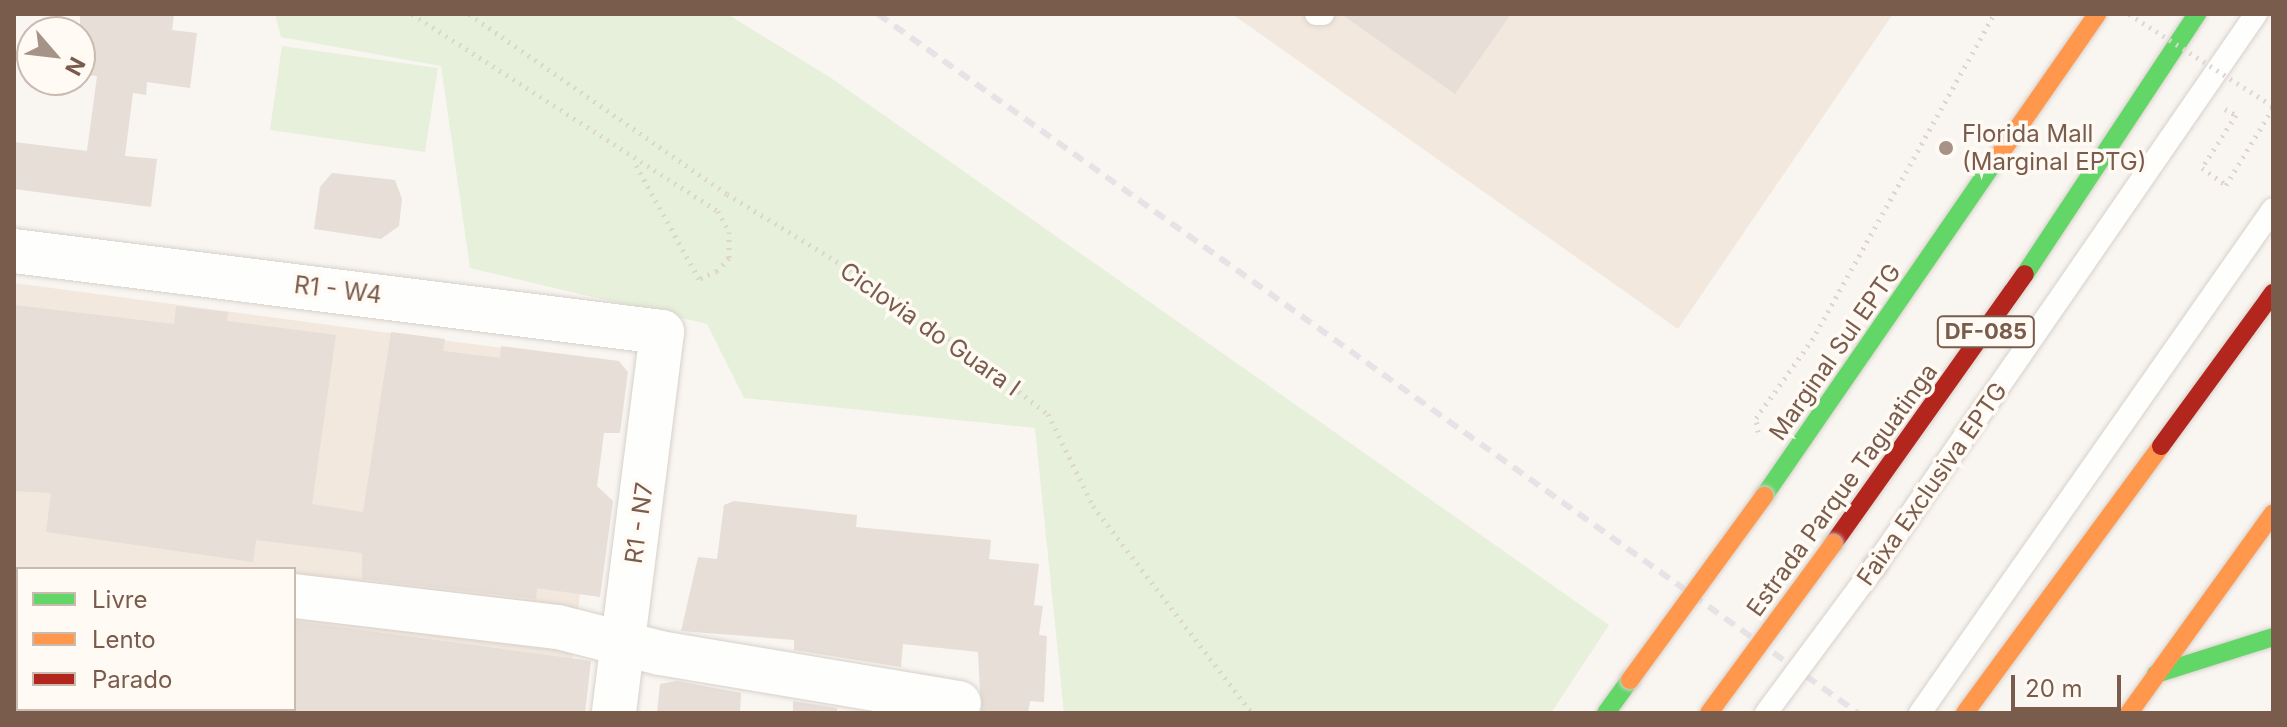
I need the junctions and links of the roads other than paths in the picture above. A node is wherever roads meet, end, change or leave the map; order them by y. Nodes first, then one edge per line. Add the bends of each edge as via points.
1 (1316, 14) edge
2 (1323, 14) edge
3 (2097, 14) edge
4 (2182, 14) edge
5 (2197, 14) edge
6 (2256, 14) edge
7 (2134, 115) junction
8 (2273, 209) edge
9 (14, 251) edge
10 (2273, 293) edge
11 (662, 332) joint
12 (2273, 513) edge
13 (296, 596) edge
14 (2273, 637) edge
15 (623, 641) junction
16 (2156, 674) junction
17 (959, 703) dead end
18 (614, 713) edge
19 (1606, 713) edge
20 (1709, 713) edge
21 (1766, 713) edge
22 (1920, 713) edge
23 (1965, 713) edge
24 (2129, 713) edge

1 - 2 lane
3 - 19 main road, Marginal Sul EPTG, bridge via 1764,496
4 - 7 main road
5 - 7 main road, Estrada Parque Taguatinga / DF-085
6 - 21 lane, Faixa Exclusiva EPTG, bridge via 1875,566
7 - 20 main road, Estrada Parque Taguatinga / DF-085, bridge
8 - 22 lane
9 - 11 street, R1 - W4
10 - 23 main road
11 - 15 street, R1 - N7
12 - 16 main road
13 - 15 street
14 - 16 main road
15 - 17 street
15 - 18 street, R1 - N7
16 - 24 main road

